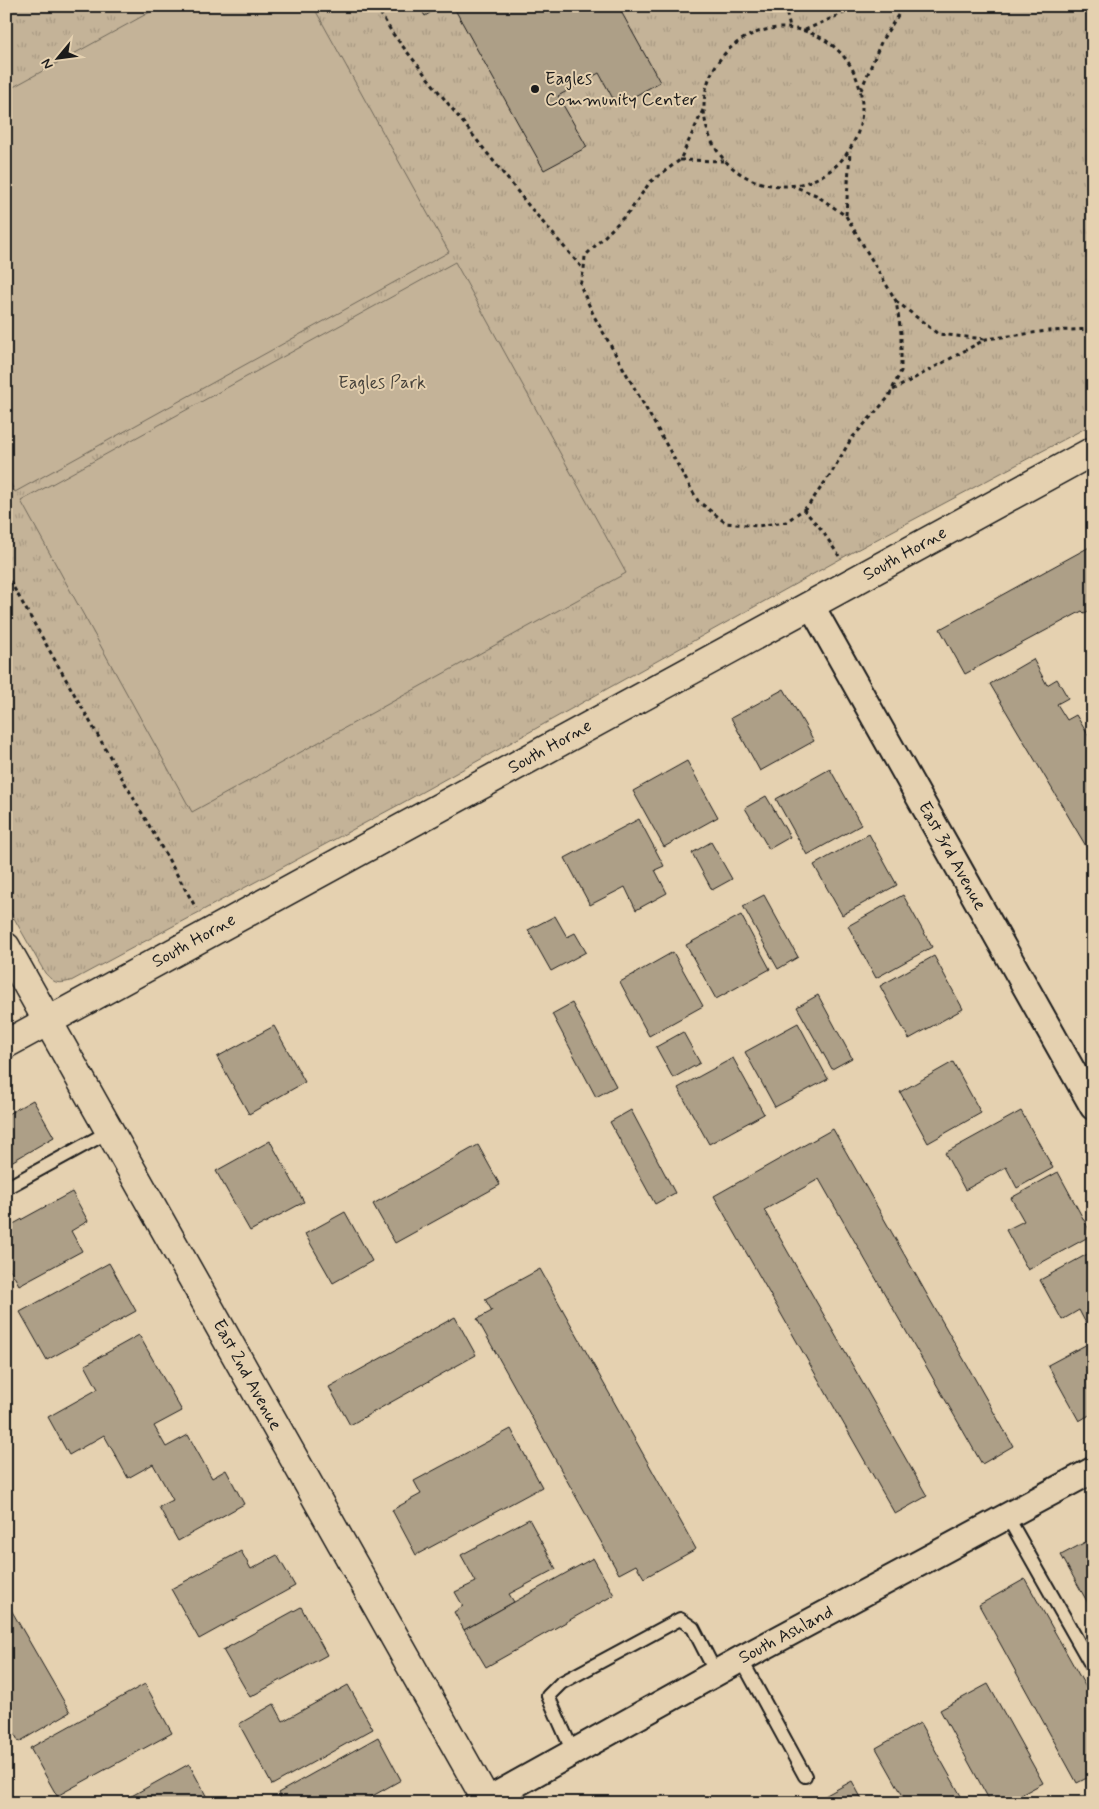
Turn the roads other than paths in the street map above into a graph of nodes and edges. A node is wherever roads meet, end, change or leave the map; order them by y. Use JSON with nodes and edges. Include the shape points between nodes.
{"nodes":[{"id":1,"x":1093,"y":450,"type":"edge"},
{"id":2,"x":811,"y":605,"type":"junction"},
{"id":3,"x":6,"y":947,"type":"edge"},
{"id":4,"x":48,"y":1021,"type":"junction"},
{"id":5,"x":6,"y":1044,"type":"edge"},
{"id":6,"x":1093,"y":1107,"type":"edge"},
{"id":7,"x":110,"y":1130,"type":"junction"},
{"id":8,"x":6,"y":1188,"type":"edge"},
{"id":9,"x":1093,"y":1470,"type":"edge"},
{"id":10,"x":1007,"y":1516,"type":"junction"},
{"id":11,"x":741,"y":1659,"type":"junction"},
{"id":12,"x":1093,"y":1668,"type":"edge"},
{"id":13,"x":716,"y":1673,"type":"junction"},
{"id":14,"x":573,"y":1752,"type":"junction"},
{"id":15,"x":805,"y":1776,"type":"dead end"},
{"id":16,"x":486,"y":1802,"type":"edge"}],
"edges":[{"from":1,"to":2,"type":"street","name":"South Horne"},
{"from":2,"to":4,"type":"street","name":"South Horne"},
{"from":2,"to":6,"type":"street","name":"East 3rd Avenue"},
{"from":3,"to":4,"type":"street","name":"East 2nd Avenue"},
{"from":4,"to":5,"type":"street","name":"South Horne"},
{"from":4,"to":7,"type":"street","name":"East 2nd Avenue"},
{"from":7,"to":8,"type":"lane"},
{"from":7,"to":16,"type":"street","name":"East 2nd Avenue"},
{"from":9,"to":10,"type":"street","name":"South Ashland"},
{"from":10,"to":11,"type":"street","name":"South Ashland"},
{"from":10,"to":12,"type":"lane"},
{"from":11,"to":13,"type":"street","name":"South Ashland"},
{"from":11,"to":15,"type":"lane"},
{"from":13,"to":14,"type":"street","name":"South Ashland"},
{"from":13,"to":14,"type":"lane","via":[[693,1628],[680,1619],[561,1683],[548,1696]]},
{"from":14,"to":16,"type":"street","name":"South Ashland"}]}
